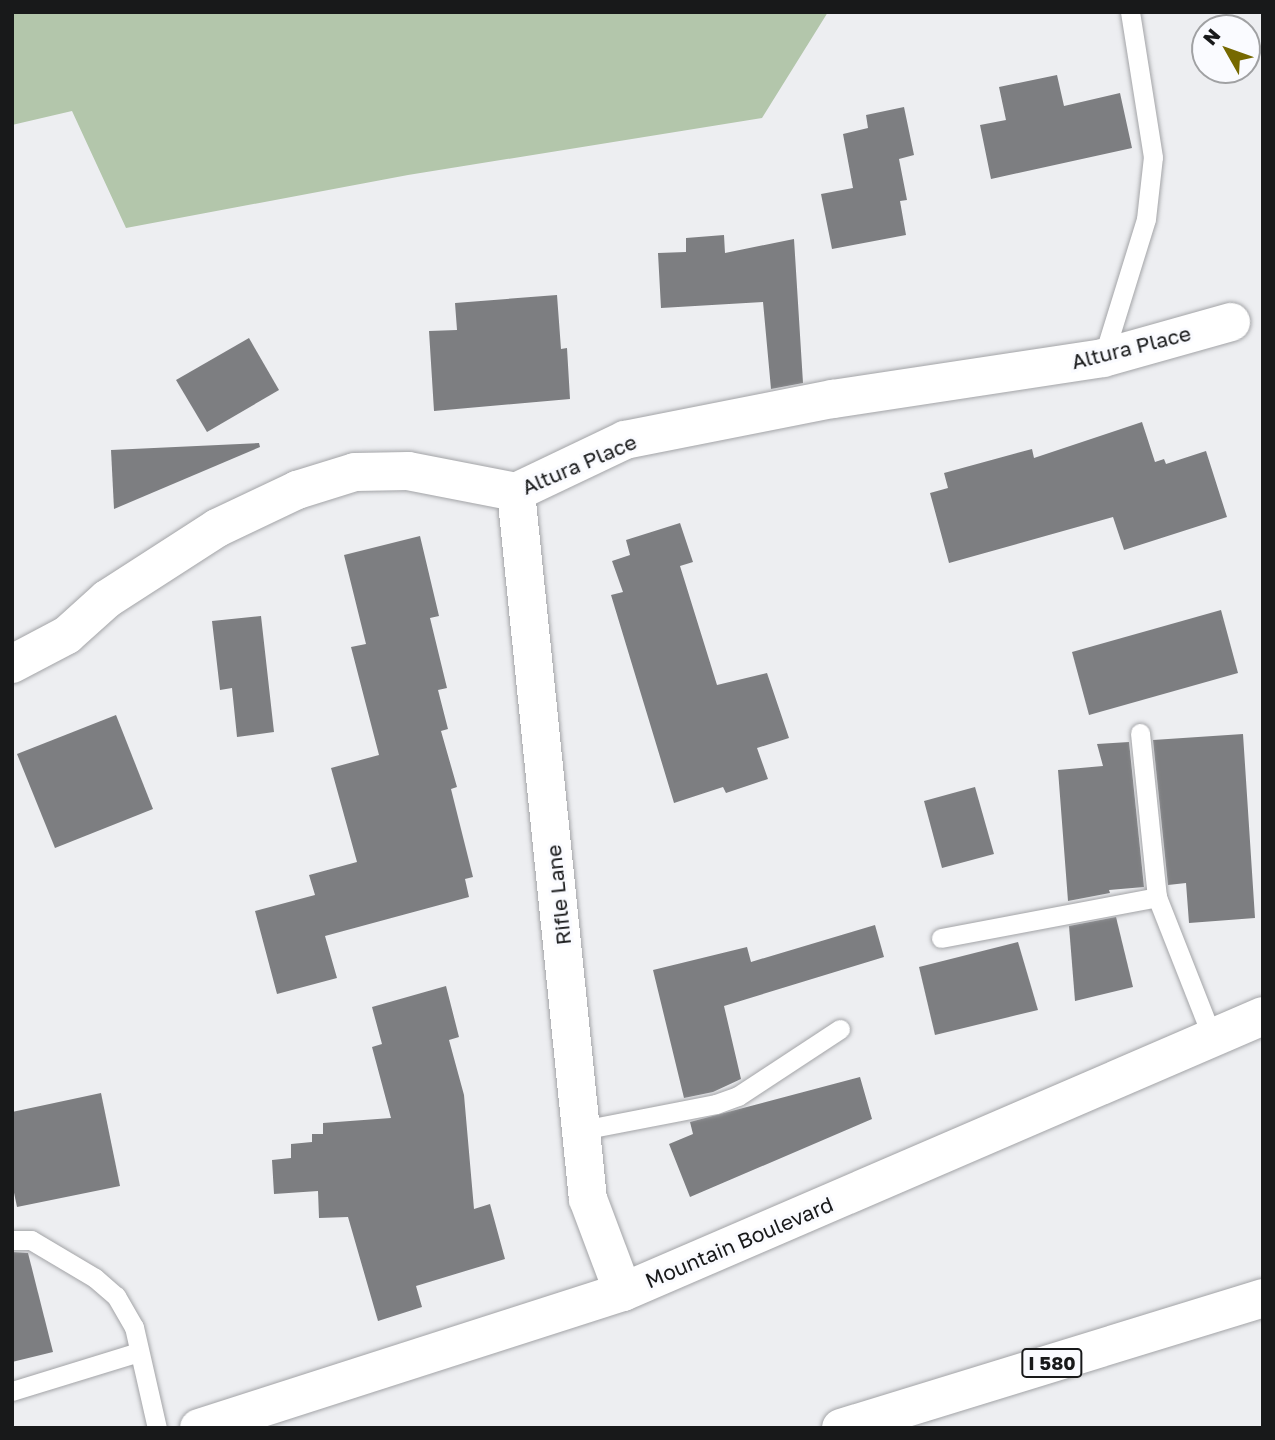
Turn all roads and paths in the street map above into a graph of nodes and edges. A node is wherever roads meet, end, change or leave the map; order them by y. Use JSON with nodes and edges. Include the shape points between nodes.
{"nodes":[{"id":1,"x":1130,"y":12,"type":"edge"},
{"id":2,"x":1231,"y":322,"type":"dead end"},
{"id":3,"x":1102,"y":358,"type":"junction"},
{"id":4,"x":516,"y":492,"type":"junction"},
{"id":5,"x":12,"y":664,"type":"edge"},
{"id":6,"x":1140,"y":733,"type":"dead end"},
{"id":7,"x":1157,"y":897,"type":"junction"},
{"id":8,"x":941,"y":938,"type":"dead end"},
{"id":9,"x":1263,"y":1016,"type":"edge"},
{"id":10,"x":840,"y":1029,"type":"dead end"},
{"id":11,"x":1213,"y":1039,"type":"junction"},
{"id":12,"x":582,"y":1130,"type":"junction"},
{"id":13,"x":12,"y":1240,"type":"edge"},
{"id":14,"x":623,"y":1292,"type":"junction"},
{"id":15,"x":1263,"y":1297,"type":"edge"},
{"id":16,"x":139,"y":1352,"type":"junction"},
{"id":17,"x":12,"y":1391,"type":"edge"},
{"id":18,"x":157,"y":1428,"type":"edge"},
{"id":19,"x":199,"y":1428,"type":"edge"},
{"id":20,"x":841,"y":1428,"type":"edge"}],
"edges":[{"from":1,"to":3,"type":"lane","via":[[1153,157],[1146,219]]},
{"from":2,"to":3,"type":"main road","name":"Altura Place"},
{"from":3,"to":4,"type":"main road","name":"Altura Place","via":[[834,399],[625,440]]},
{"from":4,"to":5,"type":"main road","name":"Altura Place","via":[[408,471],[355,472],[297,490],[217,528],[107,599],[66,635]]},
{"from":4,"to":12,"type":"main road","name":"Rifle Lane"},
{"from":6,"to":7,"type":"lane"},
{"from":7,"to":8,"type":"lane"},
{"from":7,"to":11,"type":"lane"},
{"from":9,"to":11,"type":"main road","name":"Mountain Boulevard"},
{"from":10,"to":12,"type":"lane","via":[[727,1100]]},
{"from":11,"to":14,"type":"main road","name":"Mountain Boulevard"},
{"from":12,"to":14,"type":"main road","name":"Rifle Lane","via":[[589,1199]]},
{"from":13,"to":16,"type":"lane","via":[[31,1240],[116,1296],[134,1327]]},
{"from":14,"to":19,"type":"main road","name":"Mountain Boulevard"},
{"from":15,"to":20,"type":"main road","number":"I 580"},
{"from":16,"to":17,"type":"lane"},
{"from":16,"to":18,"type":"lane"}]}
